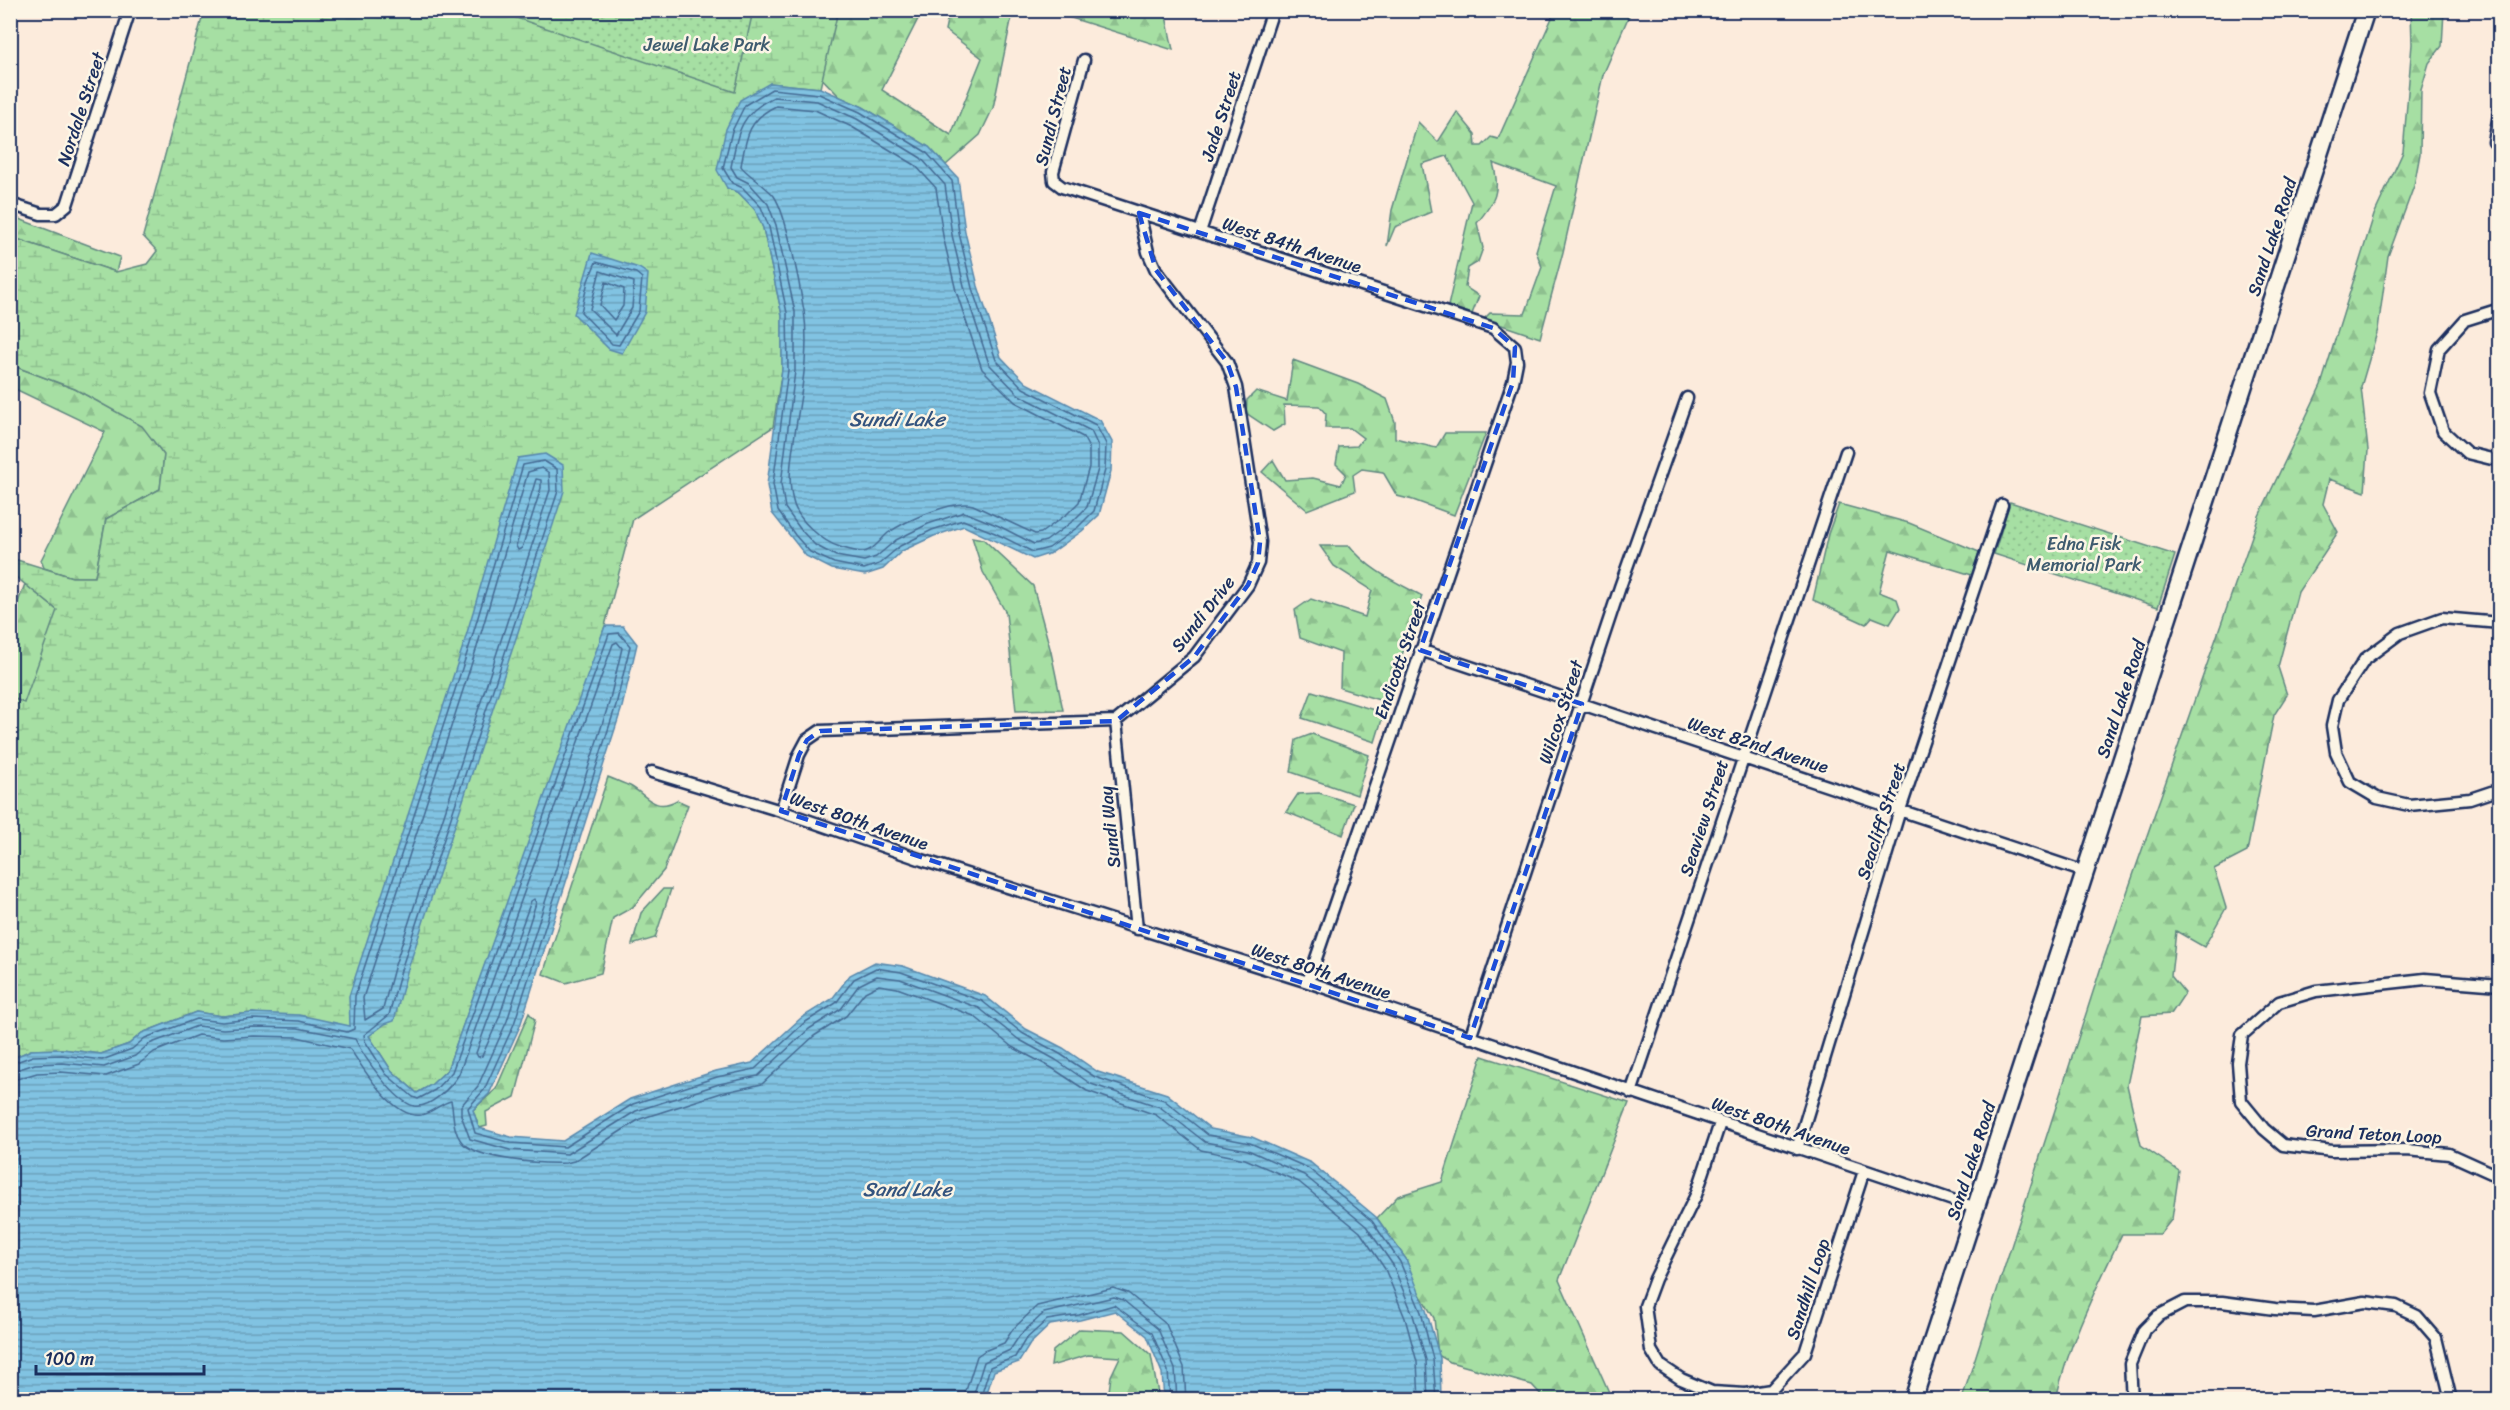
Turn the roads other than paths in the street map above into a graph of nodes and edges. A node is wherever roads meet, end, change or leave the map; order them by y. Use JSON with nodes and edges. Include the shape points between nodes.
{"nodes":[{"id":1,"x":130,"y":10,"type":"edge"},
{"id":2,"x":1273,"y":10,"type":"edge"},
{"id":3,"x":2366,"y":10,"type":"edge"},
{"id":4,"x":1084,"y":60,"type":"dead end"},
{"id":5,"x":2499,"y":109,"type":"edge"},
{"id":6,"x":2499,"y":144,"type":"edge"},
{"id":7,"x":1054,"y":181,"type":"joint"},
{"id":8,"x":10,"y":204,"type":"edge"},
{"id":9,"x":1139,"y":213,"type":"junction"},
{"id":10,"x":1200,"y":231,"type":"junction"},
{"id":11,"x":2499,"y":309,"type":"edge"},
{"id":12,"x":1515,"y":347,"type":"joint"},
{"id":13,"x":1687,"y":398,"type":"dead end"},
{"id":14,"x":1846,"y":452,"type":"dead end"},
{"id":15,"x":2499,"y":461,"type":"edge"},
{"id":16,"x":2002,"y":505,"type":"dead end"},
{"id":17,"x":2499,"y":623,"type":"edge"},
{"id":18,"x":1420,"y":650,"type":"junction"},
{"id":19,"x":1582,"y":704,"type":"junction"},
{"id":20,"x":1116,"y":721,"type":"junction"},
{"id":21,"x":1742,"y":758,"type":"junction"},
{"id":22,"x":652,"y":772,"type":"dead end"},
{"id":23,"x":2499,"y":789,"type":"edge"},
{"id":24,"x":1900,"y":810,"type":"junction"},
{"id":25,"x":782,"y":811,"type":"junction"},
{"id":26,"x":2085,"y":872,"type":"junction"},
{"id":27,"x":1137,"y":929,"type":"junction"},
{"id":28,"x":1308,"y":982,"type":"junction"},
{"id":29,"x":2499,"y":985,"type":"edge"},
{"id":30,"x":1470,"y":1038,"type":"junction"},
{"id":31,"x":1631,"y":1092,"type":"junction"},
{"id":32,"x":1720,"y":1123,"type":"junction"},
{"id":33,"x":1797,"y":1149,"type":"junction"},
{"id":34,"x":1864,"y":1171,"type":"junction"},
{"id":35,"x":2499,"y":1177,"type":"edge"},
{"id":36,"x":1976,"y":1209,"type":"junction"},
{"id":37,"x":1774,"y":1395,"type":"edge"},
{"id":38,"x":1913,"y":1400,"type":"edge"},
{"id":39,"x":2132,"y":1400,"type":"edge"},
{"id":40,"x":2451,"y":1400,"type":"edge"}],
"edges":[{"from":1,"to":8,"type":"street","name":"Nordale Street","via":[[67,205],[56,214],[41,214]]},
{"from":2,"to":10,"type":"street","name":"Jade Street"},
{"from":3,"to":26,"type":"main road","name":"Sand Lake Road"},
{"from":4,"to":7,"type":"street","name":"Sundi Street","via":[[1053,172]]},
{"from":5,"to":6,"type":"street","via":[[2494,142]]},
{"from":7,"to":9,"type":"street","name":"West 84th Avenue"},
{"from":9,"to":10,"type":"street","name":"West 84th Avenue"},
{"from":9,"to":20,"type":"street","name":"Sundi Drive","via":[[1156,270],[1230,370],[1260,542],[1258,563],[1248,585],[1194,657]]},
{"from":10,"to":12,"type":"street","name":"West 84th Avenue","via":[[1492,328]]},
{"from":11,"to":15,"type":"street","via":[[2465,320],[2439,349],[2430,393],[2444,431],[2467,453]]},
{"from":12,"to":18,"type":"street","name":"Endicott Street","via":[[1513,382]]},
{"from":13,"to":19,"type":"street","name":"Wilcox Street"},
{"from":14,"to":21,"type":"street","name":"Seaview Street"},
{"from":16,"to":24,"type":"street","name":"Seacliff Street"},
{"from":17,"to":23,"type":"street","via":[[2442,618],[2400,633],[2366,659],[2338,700],[2332,726],[2336,753],[2350,782],[2377,798],[2409,805],[2470,799]]},
{"from":18,"to":19,"type":"street","name":"West 82nd Avenue"},
{"from":18,"to":28,"type":"street","name":"Endicott Street"},
{"from":19,"to":21,"type":"street","name":"West 82nd Avenue"},
{"from":19,"to":30,"type":"street","name":"Wilcox Street"},
{"from":20,"to":25,"type":"street","via":[[820,731],[807,740],[799,755]]},
{"from":20,"to":27,"type":"street","name":"Sundi Way"},
{"from":21,"to":24,"type":"street","name":"West 82nd Avenue"},
{"from":21,"to":31,"type":"street","name":"Seaview Street"},
{"from":22,"to":25,"type":"street","name":"West 80th Avenue"},
{"from":24,"to":26,"type":"street","name":"West 82nd Avenue"},
{"from":24,"to":33,"type":"street","name":"Seacliff Street"},
{"from":25,"to":27,"type":"street","name":"West 80th Avenue"},
{"from":26,"to":36,"type":"main road","name":"Sand Lake Road"},
{"from":27,"to":28,"type":"street","name":"West 80th Avenue"},
{"from":28,"to":30,"type":"street","name":"West 80th Avenue"},
{"from":29,"to":35,"type":"street","name":"Grand Teton Loop","via":[[2425,979],[2316,991],[2279,1002],[2242,1035],[2238,1063],[2241,1101],[2283,1145],[2332,1151],[2449,1154]]},
{"from":30,"to":31,"type":"street","name":"West 80th Avenue"},
{"from":31,"to":32,"type":"street","name":"West 80th Avenue"},
{"from":32,"to":33,"type":"street","name":"West 80th Avenue"},
{"from":32,"to":37,"type":"street","name":"Sandhill Loop","via":[[1696,1195],[1645,1306],[1652,1350],[1660,1365],[1681,1380],[1712,1392]]},
{"from":33,"to":34,"type":"street","name":"West 80th Avenue"},
{"from":34,"to":36,"type":"street","name":"West 80th Avenue"},
{"from":34,"to":37,"type":"street","name":"Sandhill Loop","via":[[1804,1353]]},
{"from":36,"to":38,"type":"main road","name":"Sand Lake Road"},
{"from":39,"to":40,"type":"street","via":[[2130,1364],[2144,1330],[2185,1302],[2314,1311],[2365,1302],[2396,1306],[2417,1316],[2436,1338]]}]}
